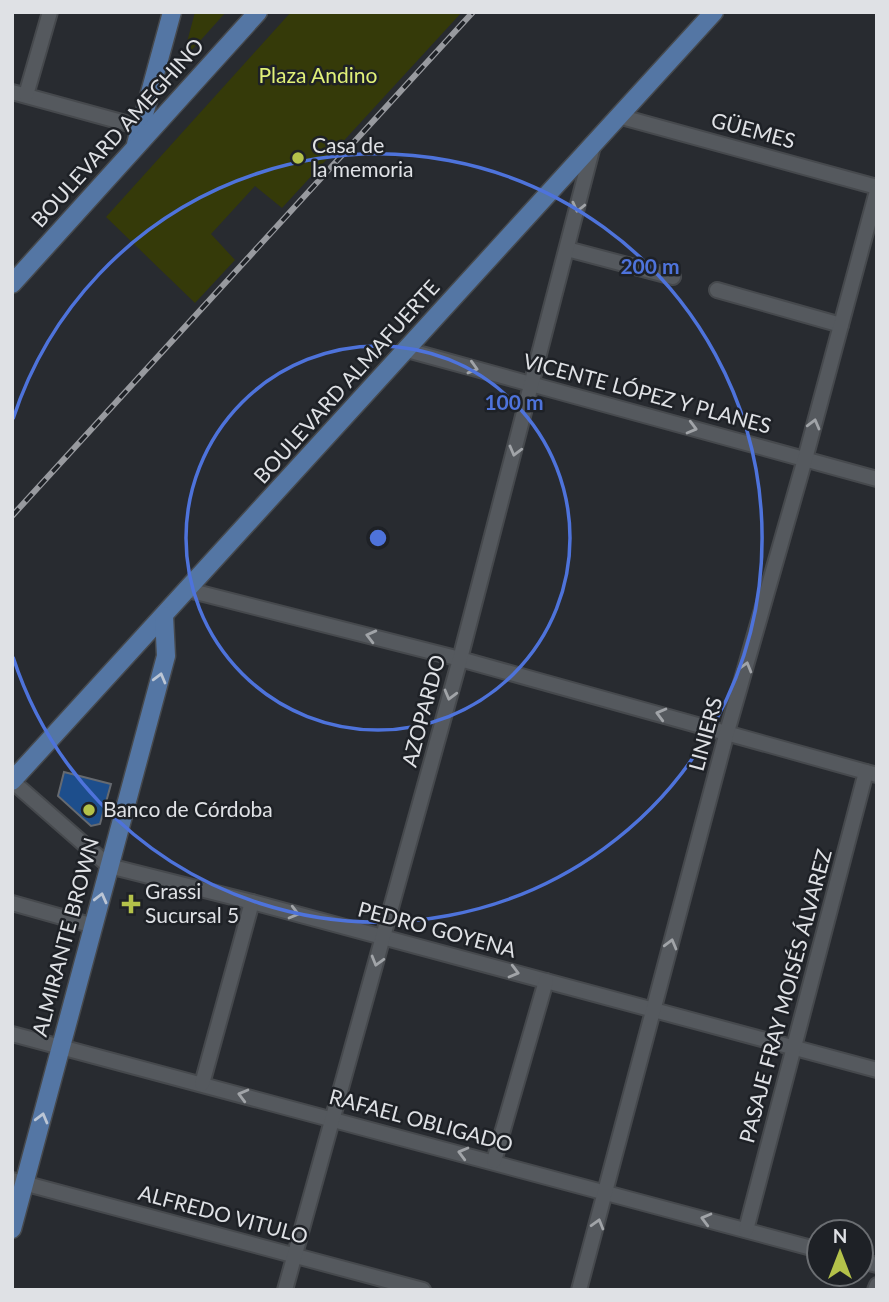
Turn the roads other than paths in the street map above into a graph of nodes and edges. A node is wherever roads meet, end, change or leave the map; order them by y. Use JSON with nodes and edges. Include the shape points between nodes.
{"nodes":[{"id":1,"x":50,"y":12,"type":"edge"},
{"id":2,"x":172,"y":12,"type":"edge"},
{"id":3,"x":258,"y":12,"type":"edge"},
{"id":4,"x":714,"y":12,"type":"edge"},
{"id":5,"x":19,"y":94,"type":"edge"},
{"id":6,"x":618,"y":116,"type":"junction"},
{"id":7,"x":140,"y":127,"type":"junction"},
{"id":8,"x":594,"y":141,"type":"junction"},
{"id":9,"x":135,"y":148,"type":"junction"},
{"id":10,"x":877,"y":189,"type":"edge"},
{"id":11,"x":567,"y":249,"type":"junction"},
{"id":12,"x":673,"y":277,"type":"dead end"},
{"id":13,"x":12,"y":284,"type":"edge"},
{"id":14,"x":717,"y":290,"type":"dead end"},
{"id":15,"x":841,"y":325,"type":"junction"},
{"id":16,"x":407,"y":350,"type":"junction"},
{"id":17,"x":533,"y":385,"type":"junction"},
{"id":18,"x":805,"y":459,"type":"junction"},
{"id":19,"x":877,"y":479,"type":"edge"},
{"id":20,"x":188,"y":590,"type":"junction"},
{"id":21,"x":164,"y":616,"type":"junction"},
{"id":22,"x":460,"y":659,"type":"junction"},
{"id":23,"x":727,"y":733,"type":"junction"},
{"id":24,"x":872,"y":773,"type":"edge"},
{"id":25,"x":12,"y":781,"type":"edge"},
{"id":26,"x":109,"y":866,"type":"junction"},
{"id":27,"x":251,"y":902,"type":"junction"},
{"id":28,"x":12,"y":904,"type":"edge"},
{"id":29,"x":94,"y":926,"type":"junction"},
{"id":30,"x":384,"y":937,"type":"junction"},
{"id":31,"x":546,"y":981,"type":"junction"},
{"id":32,"x":654,"y":1010,"type":"junction"},
{"id":33,"x":12,"y":1034,"type":"edge"},
{"id":34,"x":60,"y":1046,"type":"junction"},
{"id":35,"x":794,"y":1048,"type":"junction"},
{"id":36,"x":877,"y":1070,"type":"edge"},
{"id":37,"x":202,"y":1084,"type":"junction"},
{"id":38,"x":331,"y":1118,"type":"junction"},
{"id":39,"x":494,"y":1161,"type":"junction"},
{"id":40,"x":18,"y":1182,"type":"edge"},
{"id":41,"x":607,"y":1193,"type":"junction"},
{"id":42,"x":12,"y":1229,"type":"edge"},
{"id":43,"x":746,"y":1230,"type":"junction"},
{"id":44,"x":805,"y":1246,"type":"edge"},
{"id":45,"x":293,"y":1255,"type":"junction"},
{"id":46,"x":285,"y":1290,"type":"edge"},
{"id":47,"x":423,"y":1290,"type":"edge"},
{"id":48,"x":579,"y":1290,"type":"edge"}],
"edges":[{"from":1,"to":5,"type":"street"},
{"from":2,"to":7,"type":"main road"},
{"from":3,"to":9,"type":"main road","name":"BOULEVARD AMEGHINO"},
{"from":4,"to":6,"type":"main road","name":"BOULEVARD ALMAFUERTE"},
{"from":5,"to":7,"type":"street"},
{"from":6,"to":8,"type":"main road","name":"BOULEVARD ALMAFUERTE"},
{"from":6,"to":10,"type":"street","name":"GÜEMES"},
{"from":7,"to":9,"type":"main road"},
{"from":8,"to":11,"type":"street","name":"AZOPARDO","one_way":true},
{"from":8,"to":16,"type":"main road","name":"BOULEVARD ALMAFUERTE"},
{"from":9,"to":13,"type":"main road","name":"BOULEVARD AMEGHINO"},
{"from":10,"to":15,"type":"street","name":"LINIERS"},
{"from":11,"to":12,"type":"street"},
{"from":11,"to":17,"type":"street","name":"AZOPARDO"},
{"from":14,"to":15,"type":"street"},
{"from":18,"to":15,"type":"street","name":"LINIERS","one_way":true},
{"from":16,"to":17,"type":"street","name":"VICENTE LÓPEZ Y PLANES","one_way":true},
{"from":16,"to":20,"type":"main road","name":"BOULEVARD ALMAFUERTE"},
{"from":17,"to":18,"type":"street","name":"VICENTE LÓPEZ Y PLANES","one_way":true},
{"from":17,"to":22,"type":"street","name":"AZOPARDO","one_way":true},
{"from":18,"to":19,"type":"street","name":"VICENTE LÓPEZ Y PLANES"},
{"from":23,"to":18,"type":"street","name":"LINIERS","one_way":true},
{"from":20,"to":21,"type":"main road","name":"BOULEVARD ALMAFUERTE"},
{"from":22,"to":20,"type":"street","one_way":true},
{"from":21,"to":25,"type":"main road","name":"BOULEVARD ALMAFUERTE"},
{"from":26,"to":21,"type":"main road","name":"ALMIRANTE BROWN","one_way":true,"via":[[166,656]]},
{"from":23,"to":22,"type":"street","one_way":true},
{"from":22,"to":30,"type":"street","name":"AZOPARDO","one_way":true},
{"from":23,"to":24,"type":"street"},
{"from":32,"to":23,"type":"street","name":"LINIERS","one_way":true},
{"from":24,"to":35,"type":"street","name":"PASAJE FRAY MOISÉS ÁLVAREZ"},
{"from":25,"to":26,"type":"street","name":"PEDRO GOYENA"},
{"from":26,"to":27,"type":"street","name":"PEDRO GOYENA"},
{"from":29,"to":26,"type":"main road","name":"ALMIRANTE BROWN","one_way":true},
{"from":27,"to":30,"type":"street","name":"PEDRO GOYENA","one_way":true},
{"from":27,"to":37,"type":"street"},
{"from":28,"to":29,"type":"street"},
{"from":29,"to":34,"type":"main road","name":"ALMIRANTE BROWN"},
{"from":30,"to":31,"type":"street","name":"PEDRO GOYENA","one_way":true},
{"from":30,"to":38,"type":"street","name":"AZOPARDO","one_way":true},
{"from":31,"to":32,"type":"street","name":"PEDRO GOYENA"},
{"from":31,"to":39,"type":"street"},
{"from":32,"to":35,"type":"street","name":"PEDRO GOYENA"},
{"from":32,"to":41,"type":"street","name":"LINIERS"},
{"from":33,"to":34,"type":"street","name":"RAFAEL OBLIGADO"},
{"from":34,"to":37,"type":"street","name":"RAFAEL OBLIGADO"},
{"from":40,"to":34,"type":"main road","name":"ALMIRANTE BROWN","one_way":true},
{"from":35,"to":36,"type":"street","name":"PEDRO GOYENA"},
{"from":35,"to":43,"type":"street","name":"PASAJE FRAY MOISÉS ÁLVAREZ"},
{"from":38,"to":37,"type":"street","name":"RAFAEL OBLIGADO","one_way":true},
{"from":39,"to":38,"type":"street","name":"RAFAEL OBLIGADO","one_way":true},
{"from":38,"to":45,"type":"street","name":"AZOPARDO"},
{"from":39,"to":41,"type":"street","name":"RAFAEL OBLIGADO"},
{"from":40,"to":42,"type":"main road","name":"ALMIRANTE BROWN"},
{"from":40,"to":45,"type":"street","name":"ALFREDO VITULO"},
{"from":43,"to":41,"type":"street","name":"RAFAEL OBLIGADO","one_way":true},
{"from":48,"to":41,"type":"street","name":"LINIERS","one_way":true},
{"from":43,"to":44,"type":"street","name":"RAFAEL OBLIGADO"},
{"from":45,"to":46,"type":"street","name":"AZOPARDO"},
{"from":45,"to":47,"type":"street","name":"ALFREDO VITULO"}]}
